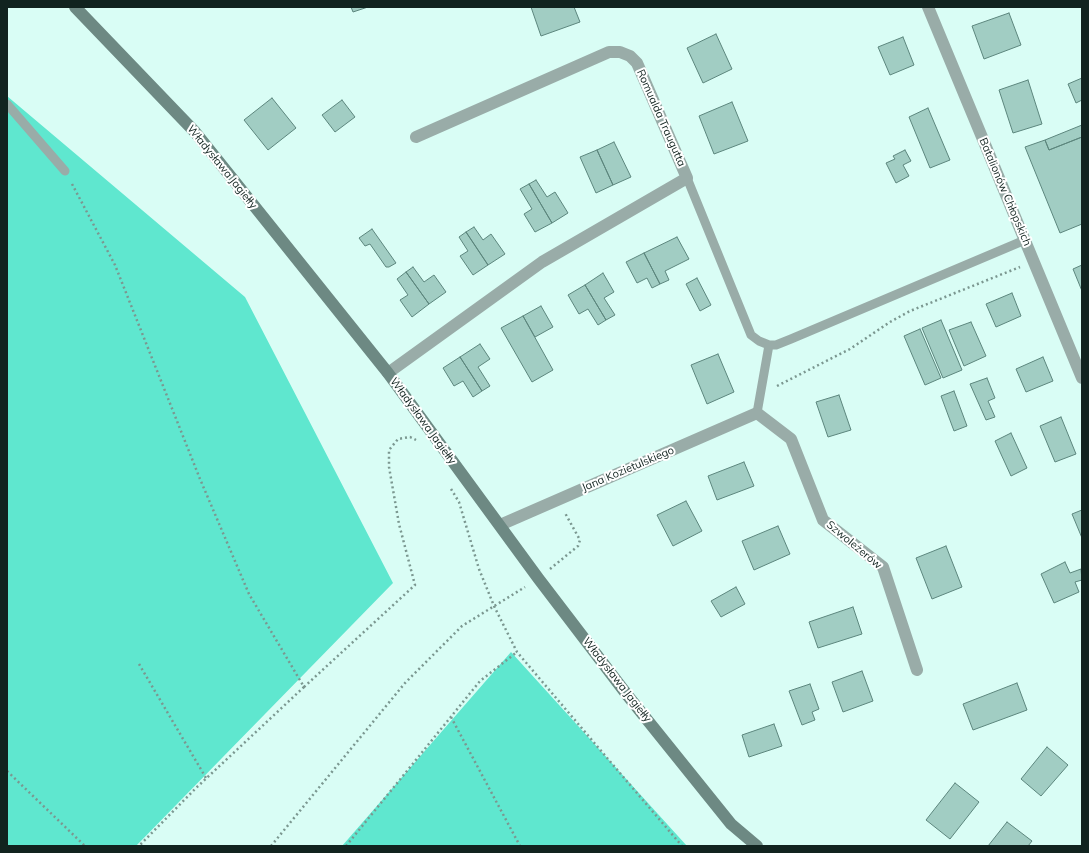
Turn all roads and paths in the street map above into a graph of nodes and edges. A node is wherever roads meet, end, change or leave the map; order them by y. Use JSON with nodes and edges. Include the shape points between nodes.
{"nodes":[{"id":1,"x":75,"y":7,"type":"edge"},
{"id":2,"x":928,"y":7,"type":"edge"},
{"id":3,"x":7,"y":104,"type":"edge"},
{"id":4,"x":416,"y":137,"type":"dead end"},
{"id":5,"x":65,"y":171,"type":"joint"},
{"id":6,"x":687,"y":178,"type":"junction"},
{"id":7,"x":1025,"y":240,"type":"junction"},
{"id":8,"x":769,"y":346,"type":"junction"},
{"id":9,"x":388,"y":373,"type":"junction"},
{"id":10,"x":1082,"y":378,"type":"edge"},
{"id":11,"x":757,"y":413,"type":"junction"},
{"id":12,"x":421,"y":445,"type":"dead end"},
{"id":13,"x":446,"y":483,"type":"dead end"},
{"id":14,"x":500,"y":525,"type":"junction"},
{"id":15,"x":538,"y":578,"type":"junction"},
{"id":16,"x":494,"y":606,"type":"junction"},
{"id":17,"x":517,"y":652,"type":"junction"},
{"id":18,"x":139,"y":664,"type":"dead end"},
{"id":19,"x":917,"y":670,"type":"dead end"},
{"id":20,"x":304,"y":687,"type":"junction"},
{"id":21,"x":451,"y":717,"type":"junction"},
{"id":22,"x":7,"y":771,"type":"edge"},
{"id":23,"x":206,"y":778,"type":"junction"},
{"id":24,"x":85,"y":846,"type":"edge"},
{"id":25,"x":139,"y":846,"type":"edge"},
{"id":26,"x":271,"y":846,"type":"edge"},
{"id":27,"x":346,"y":846,"type":"edge"},
{"id":28,"x":520,"y":846,"type":"edge"},
{"id":29,"x":682,"y":846,"type":"edge"},
{"id":30,"x":757,"y":846,"type":"edge"}],
"edges":[{"from":1,"to":9,"type":"main road","name":"Władysława Jagiełły","via":[[195,132]]},
{"from":2,"to":7,"type":"street","name":"Batalionów Chłopskich"},
{"from":3,"to":5,"type":"lane"},
{"from":4,"to":6,"type":"street","name":"Romualda Traugutta","via":[[609,52],[620,52],[630,56],[637,63]]},
{"from":5,"to":20,"type":"path","via":[[115,265],[200,479],[249,594]]},
{"from":6,"to":8,"type":"lane","via":[[751,335]]},
{"from":6,"to":9,"type":"street","name":"Romualda Traugutta","via":[[542,262]]},
{"from":7,"to":8,"type":"lane","via":[[776,346]]},
{"from":7,"to":10,"type":"street","name":"Batalionów Chłopskich"},
{"from":8,"to":11,"type":"lane"},
{"from":9,"to":14,"type":"main road","name":"Władysława Jagiełły"},
{"from":11,"to":14,"type":"street","name":"Jana Kozietulskiego"},
{"from":11,"to":19,"type":"street","name":"Szwoleżerów","via":[[791,439],[823,520],[883,567]]},
{"from":12,"to":20,"type":"path","via":[[416,440],[405,437],[398,439],[389,450],[399,524],[415,584]]},
{"from":13,"to":16,"type":"path","via":[[459,502],[479,569]]},
{"from":14,"to":15,"type":"main road","name":"Władysława Jagiełły"},
{"from":15,"to":16,"type":"path"},
{"from":15,"to":30,"type":"main road","name":"Władysława Jagiełły","via":[[628,696],[731,824]]},
{"from":16,"to":17,"type":"path"},
{"from":16,"to":26,"type":"path","via":[[462,626],[405,683]]},
{"from":17,"to":21,"type":"path","via":[[480,681]]},
{"from":17,"to":29,"type":"path"},
{"from":18,"to":23,"type":"path"},
{"from":20,"to":23,"type":"path"},
{"from":21,"to":27,"type":"path"},
{"from":21,"to":28,"type":"path"},
{"from":22,"to":24,"type":"path"},
{"from":23,"to":25,"type":"path"}]}
